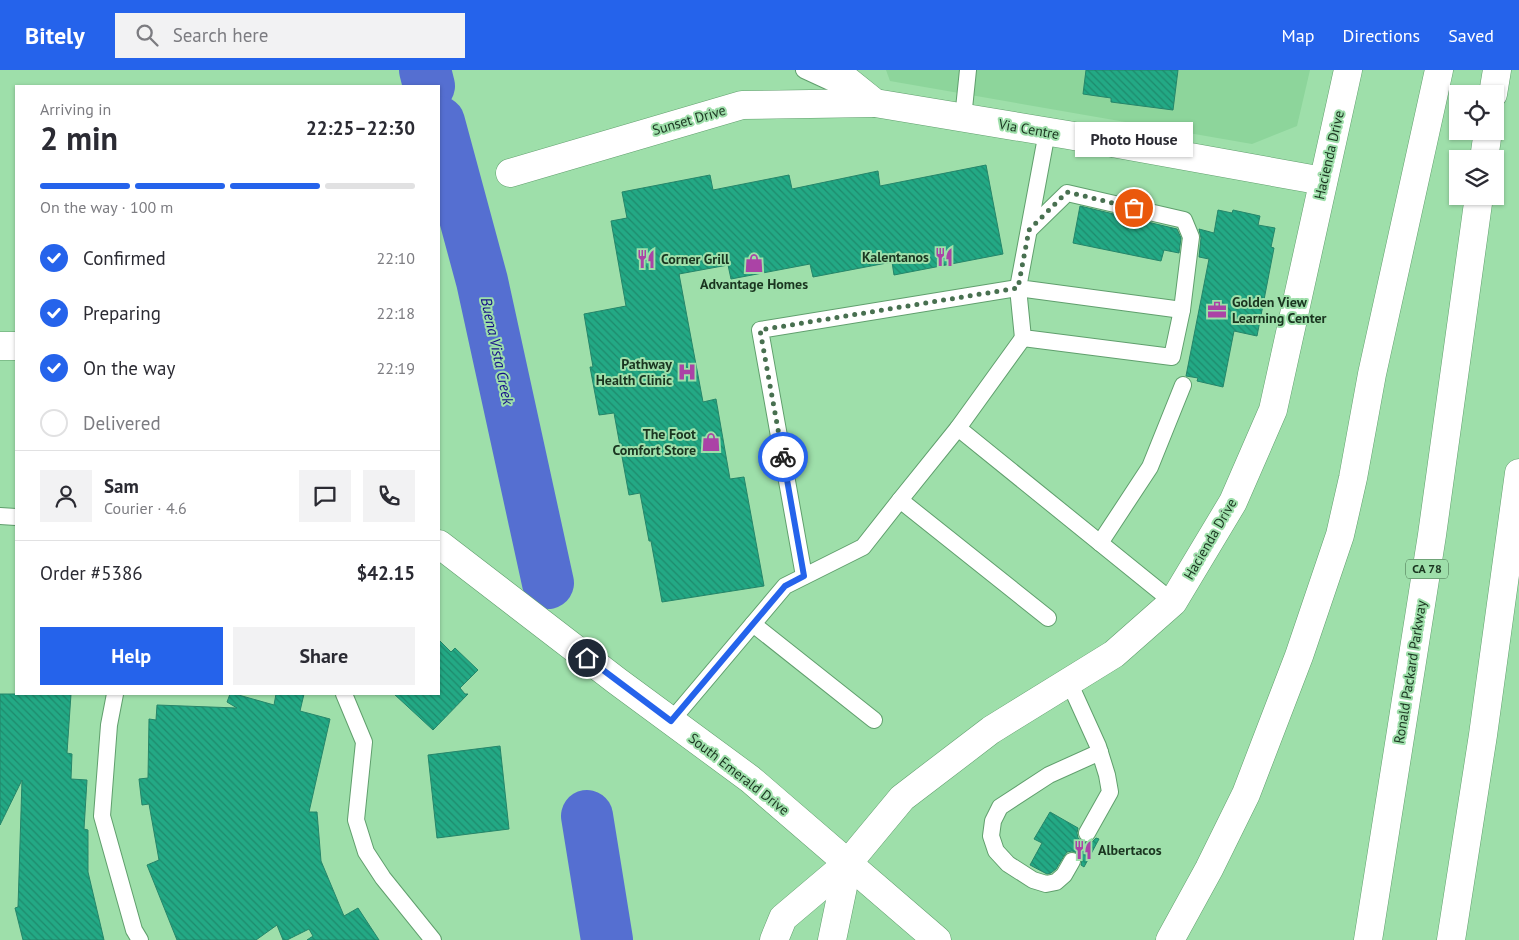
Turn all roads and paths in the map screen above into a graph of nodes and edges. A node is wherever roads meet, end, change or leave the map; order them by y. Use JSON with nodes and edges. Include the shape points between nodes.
{"nodes":[{"id":1,"x":804,"y":70,"type":"edge"},
{"id":2,"x":834,"y":70,"type":"edge"},
{"id":3,"x":968,"y":70,"type":"edge"},
{"id":4,"x":1348,"y":70,"type":"edge"},
{"id":5,"x":1439,"y":70,"type":"edge"},
{"id":6,"x":1497,"y":70,"type":"edge"},
{"id":7,"x":1494,"y":85,"type":"edge"},
{"id":8,"x":874,"y":103,"type":"junction"},
{"id":9,"x":963,"y":118,"type":"junction"},
{"id":10,"x":1047,"y":132,"type":"junction"},
{"id":11,"x":510,"y":173,"type":"dead end"},
{"id":12,"x":1323,"y":181,"type":"junction"},
{"id":13,"x":1478,"y":205,"type":"edge"},
{"id":14,"x":1029,"y":230,"type":"junction"},
{"id":15,"x":1018,"y":288,"type":"junction"},
{"id":16,"x":1182,"y":310,"type":"junction"},
{"id":17,"x":1023,"y":338,"type":"junction"},
{"id":18,"x":0,"y":346,"type":"edge"},
{"id":19,"x":15,"y":346,"type":"edge"},
{"id":20,"x":1183,"y":385,"type":"dead end"},
{"id":21,"x":958,"y":428,"type":"junction"},
{"id":22,"x":1519,"y":473,"type":"edge"},
{"id":23,"x":900,"y":500,"type":"junction"},
{"id":24,"x":0,"y":516,"type":"edge"},
{"id":25,"x":15,"y":518,"type":"edge"},
{"id":26,"x":1100,"y":543,"type":"junction"},
{"id":27,"x":440,"y":545,"type":"edge"},
{"id":28,"x":804,"y":576,"type":"junction"},
{"id":29,"x":1173,"y":602,"type":"junction"},
{"id":30,"x":1048,"y":618,"type":"dead end"},
{"id":31,"x":753,"y":624,"type":"junction"},
{"id":32,"x":1069,"y":682,"type":"junction"},
{"id":33,"x":115,"y":695,"type":"edge"},
{"id":34,"x":344,"y":695,"type":"edge"},
{"id":35,"x":874,"y":720,"type":"dead end"},
{"id":36,"x":671,"y":721,"type":"junction"},
{"id":37,"x":1100,"y":752,"type":"junction"},
{"id":38,"x":1087,"y":833,"type":"dead end"},
{"id":39,"x":1072,"y":861,"type":"dead end"},
{"id":40,"x":848,"y":863,"type":"junction"},
{"id":41,"x":140,"y":940,"type":"edge"},
{"id":42,"x":433,"y":940,"type":"edge"},
{"id":43,"x":774,"y":940,"type":"edge"},
{"id":44,"x":832,"y":940,"type":"edge"},
{"id":45,"x":937,"y":940,"type":"edge"},
{"id":46,"x":1170,"y":940,"type":"edge"},
{"id":47,"x":1368,"y":940,"type":"edge"},
{"id":48,"x":1451,"y":940,"type":"edge"}],
"edges":[{"from":1,"to":8,"type":"lane"},
{"from":2,"to":8,"type":"main road","name":"Via Centre"},
{"from":3,"to":9,"type":"lane"},
{"from":4,"to":12,"type":"main road","name":"Hacienda Drive"},
{"from":5,"to":46,"type":"main road","via":[[1340,536],[1299,656],[1246,794]]},
{"from":6,"to":7,"type":"main road"},
{"from":8,"to":9,"type":"main road","name":"Via Centre"},
{"from":8,"to":11,"type":"main road","name":"Sunset Drive","via":[[742,104]]},
{"from":9,"to":10,"type":"main road","name":"Via Centre"},
{"from":10,"to":12,"type":"main road","name":"Via Centre"},
{"from":10,"to":14,"type":"lane"},
{"from":12,"to":29,"type":"main road","name":"Hacienda Drive","via":[[1273,410],[1233,502]]},
{"from":13,"to":47,"type":"main road","name":"Ronald Packard Parkway","number":"CA 78","via":[[1432,535]]},
{"from":14,"to":15,"type":"lane"},
{"from":14,"to":16,"type":"lane","via":[[1067,192],[1184,220],[1191,237]]},
{"from":15,"to":16,"type":"lane"},
{"from":15,"to":17,"type":"lane"},
{"from":15,"to":28,"type":"lane","via":[[760,330]]},
{"from":16,"to":17,"type":"lane","via":[[1172,357]]},
{"from":17,"to":21,"type":"lane"},
{"from":18,"to":19,"type":"main road"},
{"from":20,"to":26,"type":"lane","via":[[1150,467]]},
{"from":21,"to":23,"type":"lane"},
{"from":21,"to":26,"type":"lane"},
{"from":22,"to":48,"type":"main road"},
{"from":23,"to":28,"type":"lane","via":[[863,547]]},
{"from":23,"to":30,"type":"lane"},
{"from":24,"to":25,"type":"lane"},
{"from":26,"to":29,"type":"lane"},
{"from":27,"to":36,"type":"main road","name":"South Emerald Drive"},
{"from":28,"to":31,"type":"lane","via":[[785,586]]},
{"from":29,"to":32,"type":"main road","name":"Hacienda Drive","via":[[1114,654]]},
{"from":31,"to":35,"type":"lane"},
{"from":31,"to":36,"type":"lane"},
{"from":32,"to":37,"type":"lane"},
{"from":32,"to":40,"type":"main road","name":"Hacienda Drive","via":[[991,730],[902,798]]},
{"from":33,"to":41,"type":"lane","via":[[109,724],[102,816],[134,930]]},
{"from":34,"to":42,"type":"lane","via":[[364,742],[356,820],[366,852]]},
{"from":36,"to":40,"type":"main road","name":"South Emerald Drive","via":[[750,779]]},
{"from":37,"to":38,"type":"lane","via":[[1110,792]]},
{"from":37,"to":39,"type":"lane","via":[[1049,775],[1000,807],[993,821],[991,836],[996,851],[1008,864],[1033,880],[1046,884],[1056,882]]},
{"from":40,"to":43,"type":"main road","name":"Hacienda Drive","via":[[783,918]]},
{"from":40,"to":44,"type":"main road","name":"Hacienda Drive"},
{"from":40,"to":45,"type":"main road","name":"South Emerald Drive"}]}
